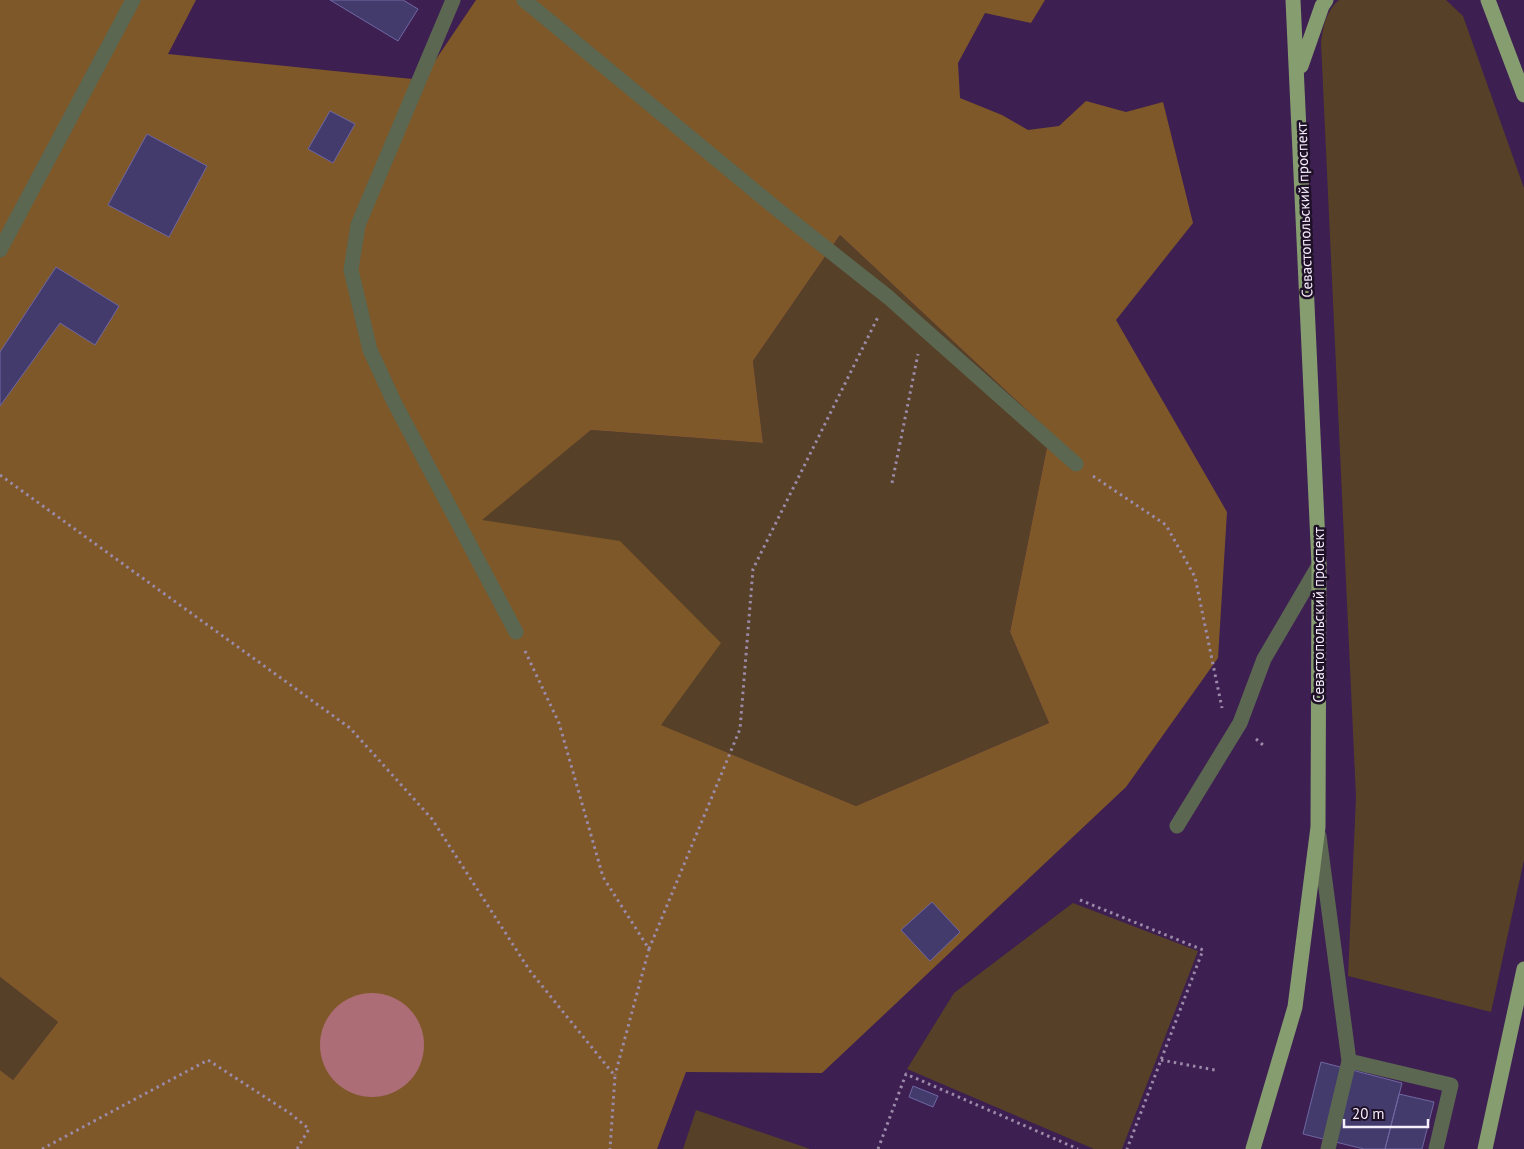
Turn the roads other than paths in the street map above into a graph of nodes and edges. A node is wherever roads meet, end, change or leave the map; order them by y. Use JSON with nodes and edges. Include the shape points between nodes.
{"nodes":[{"id":1,"x":133,"y":0,"type":"edge"},
{"id":2,"x":453,"y":0,"type":"edge"},
{"id":3,"x":524,"y":0,"type":"edge"},
{"id":4,"x":1294,"y":0,"type":"edge"},
{"id":5,"x":1326,"y":0,"type":"edge"},
{"id":6,"x":1479,"y":0,"type":"edge"},
{"id":7,"x":1488,"y":0,"type":"edge"},
{"id":8,"x":1494,"y":15,"type":"junction"},
{"id":9,"x":1298,"y":74,"type":"junction"},
{"id":10,"x":1524,"y":95,"type":"edge"},
{"id":11,"x":0,"y":250,"type":"edge"},
{"id":12,"x":1076,"y":464,"type":"road end"},
{"id":13,"x":1320,"y":565,"type":"junction"},
{"id":14,"x":516,"y":632,"type":"road end"},
{"id":15,"x":1177,"y":826,"type":"dead end"},
{"id":16,"x":1318,"y":827,"type":"junction"},
{"id":17,"x":1524,"y":969,"type":"edge"},
{"id":18,"x":1349,"y":1061,"type":"junction"},
{"id":19,"x":1252,"y":1149,"type":"edge"},
{"id":20,"x":1328,"y":1149,"type":"edge"},
{"id":21,"x":1436,"y":1149,"type":"edge"},
{"id":22,"x":1485,"y":1149,"type":"edge"}],
"edges":[{"from":1,"to":11,"type":"lane"},
{"from":2,"to":14,"type":"lane","via":[[358,225],[351,270],[370,350],[394,402]]},
{"from":3,"to":12,"type":"lane","via":[[888,297]]},
{"from":4,"to":9,"type":"main road","name":"Севастопольский проспект"},
{"from":5,"to":9,"type":"main road","name":"Севастопольский проспект"},
{"from":6,"to":8,"type":"main road"},
{"from":7,"to":8,"type":"main road"},
{"from":8,"to":10,"type":"main road"},
{"from":9,"to":13,"type":"main road","name":"Севастопольский проспект"},
{"from":13,"to":15,"type":"lane","via":[[1264,659],[1240,723]]},
{"from":13,"to":16,"type":"main road","name":"Севастопольский проспект"},
{"from":16,"to":18,"type":"lane"},
{"from":16,"to":19,"type":"main road","name":"Севастопольский проспект","via":[[1294,1006]]},
{"from":17,"to":22,"type":"main road"},
{"from":18,"to":20,"type":"lane"},
{"from":18,"to":21,"type":"lane","via":[[1451,1085]]}]}
